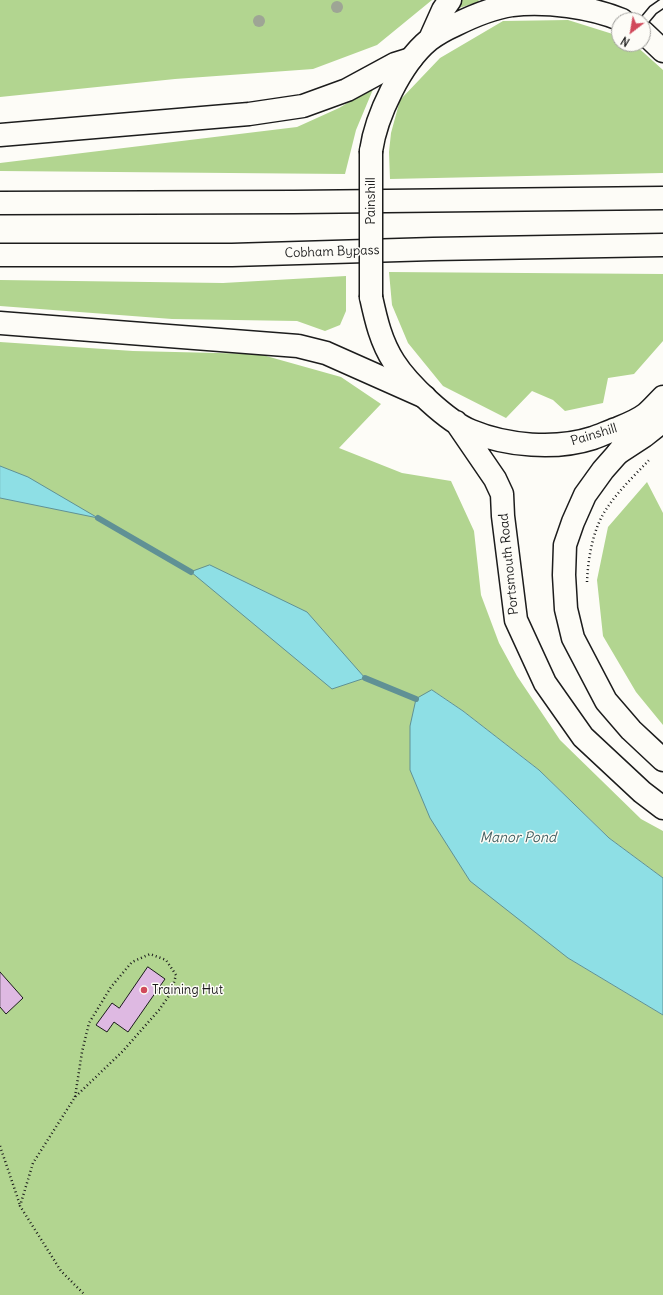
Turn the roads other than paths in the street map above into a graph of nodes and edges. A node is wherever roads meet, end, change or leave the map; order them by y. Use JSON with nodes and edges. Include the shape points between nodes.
{"nodes":[{"id":1,"x":450,"y":0,"type":"edge"},
{"id":2,"x":663,"y":2,"type":"edge"},
{"id":3,"x":608,"y":11,"type":"edge"},
{"id":4,"x":651,"y":12,"type":"edge"},
{"id":5,"x":430,"y":39,"type":"junction"},
{"id":6,"x":651,"y":40,"type":"edge"},
{"id":7,"x":663,"y":51,"type":"edge"},
{"id":8,"x":411,"y":59,"type":"junction"},
{"id":9,"x":0,"y":135,"type":"edge"},
{"id":10,"x":663,"y":198,"type":"edge"},
{"id":11,"x":0,"y":203,"type":"edge"},
{"id":12,"x":663,"y":245,"type":"edge"},
{"id":13,"x":0,"y":255,"type":"edge"},
{"id":14,"x":0,"y":323,"type":"edge"},
{"id":15,"x":425,"y":397,"type":"junction"},
{"id":16,"x":663,"y":397,"type":"edge"},
{"id":17,"x":654,"y":418,"type":"edge"},
{"id":18,"x":456,"y":422,"type":"junction"},
{"id":19,"x":663,"y":760,"type":"edge"},
{"id":20,"x":663,"y":808,"type":"edge"}],
"edges":[{"from":1,"to":5,"type":"main road"},
{"from":2,"to":4,"type":"lane"},
{"from":3,"to":5,"type":"main road","name":"Painshill","via":[[547,4],[511,5],[466,19]]},
{"from":5,"to":8,"type":"main road","name":"Painshill"},
{"from":6,"to":7,"type":"main road"},
{"from":8,"to":9,"type":"main road","via":[[395,64],[347,90],[303,106],[249,114]]},
{"from":8,"to":15,"type":"main road","name":"Painshill","bridge":true,"via":[[387,100],[373,137],[371,297],[383,342],[394,363]]},
{"from":10,"to":11,"type":"main road"},
{"from":12,"to":13,"type":"main road","name":"Cobham Bypass","via":[[232,255]]},
{"from":14,"to":15,"type":"main road","via":[[298,346],[332,356]]},
{"from":15,"to":18,"type":"main road","name":"Painshill"},
{"from":16,"to":17,"type":"main road","name":"Painshill"},
{"from":17,"to":18,"type":"main road","name":"Painshill","via":[[634,422],[592,438],[559,444],[523,444],[470,431]]},
{"from":17,"to":19,"type":"main road","via":[[644,436],[618,453],[585,495],[565,545],[564,576],[566,609],[573,638],[606,701],[631,730]]},
{"from":18,"to":20,"type":"main road","name":"Portsmouth Road","via":[[495,479],[502,494],[516,620],[545,683],[583,737]]}]}
